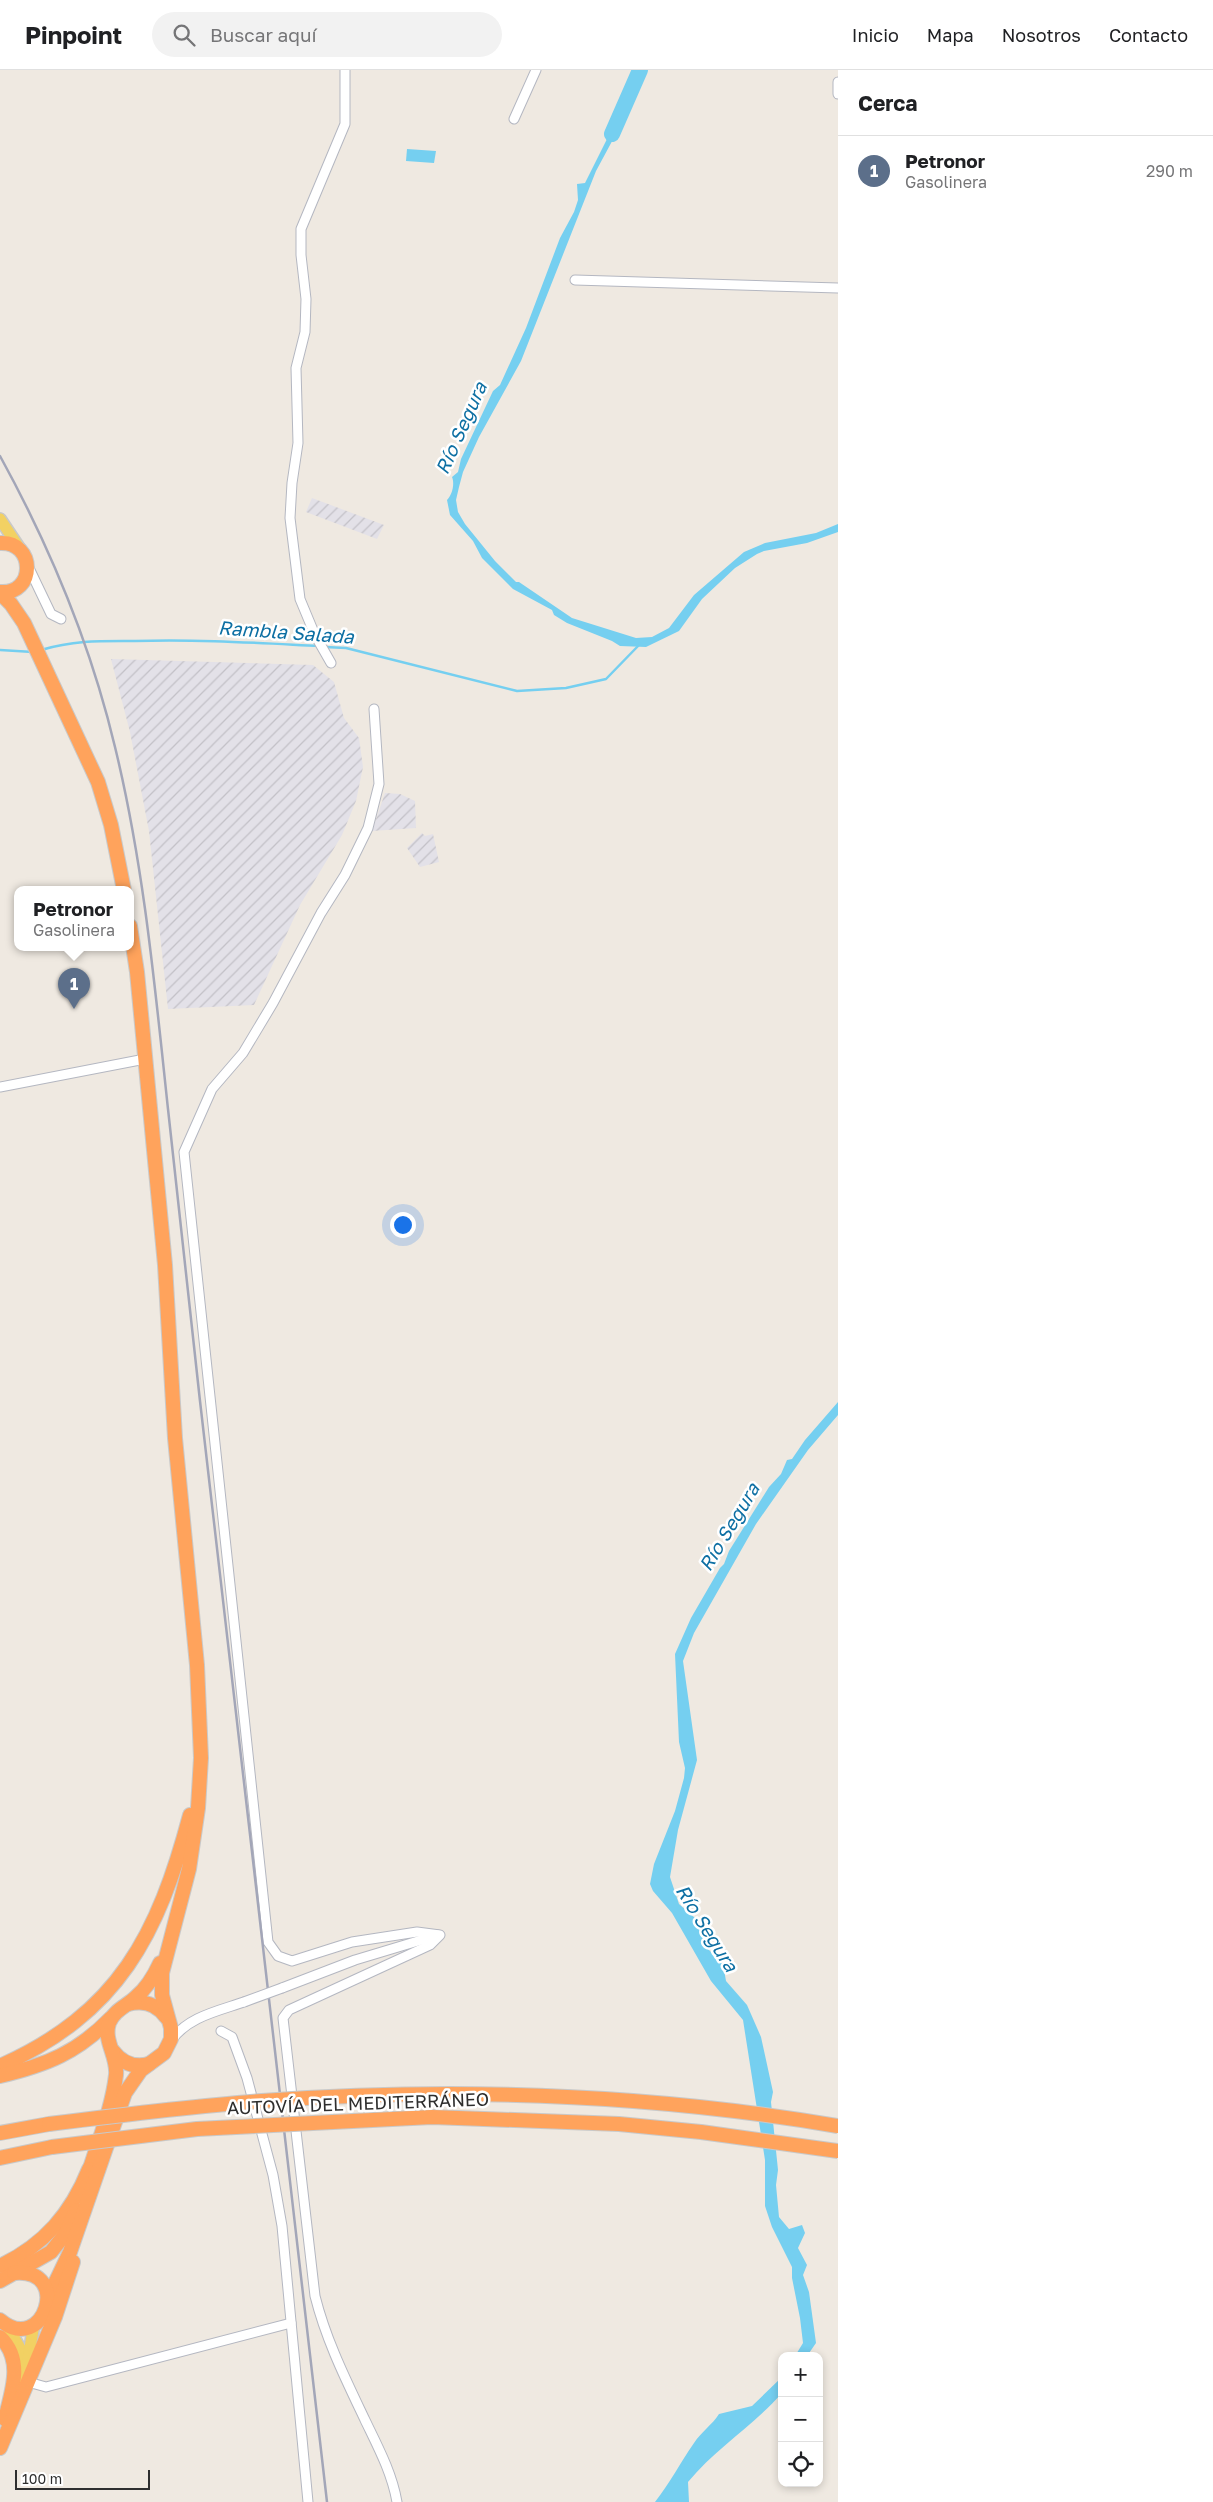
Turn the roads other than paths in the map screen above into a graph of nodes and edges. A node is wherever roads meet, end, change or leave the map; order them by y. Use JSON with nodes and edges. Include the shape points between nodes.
{"nodes":[{"id":1,"x":345,"y":70,"type":"edge"},
{"id":2,"x":536,"y":70,"type":"edge"},
{"id":3,"x":838,"y":82,"type":"edge"},
{"id":4,"x":838,"y":94,"type":"edge"},
{"id":5,"x":514,"y":119,"type":"dead end"},
{"id":6,"x":576,"y":280,"type":"dead end"},
{"id":7,"x":838,"y":288,"type":"edge"},
{"id":8,"x":0,"y":519,"type":"edge"},
{"id":9,"x":7,"y":544,"type":"edge"},
{"id":10,"x":28,"y":566,"type":"junction"},
{"id":11,"x":22,"y":585,"type":"junction"},
{"id":12,"x":37,"y":587,"type":"junction"},
{"id":13,"x":0,"y":592,"type":"edge"},
{"id":14,"x":61,"y":618,"type":"dead end"},
{"id":15,"x":27,"y":629,"type":"junction"},
{"id":16,"x":331,"y":663,"type":"dead end"},
{"id":17,"x":374,"y":709,"type":"dead end"},
{"id":18,"x":123,"y":886,"type":"edge"},
{"id":19,"x":133,"y":951,"type":"edge"},
{"id":20,"x":146,"y":1059,"type":"junction"},
{"id":21,"x":0,"y":1088,"type":"edge"},
{"id":22,"x":201,"y":1758,"type":"junction"},
{"id":23,"x":440,"y":1935,"type":"junction"},
{"id":24,"x":166,"y":1951,"type":"junction"},
{"id":25,"x":128,"y":2004,"type":"junction"},
{"id":26,"x":114,"y":2014,"type":"junction"},
{"id":27,"x":167,"y":2019,"type":"junction"},
{"id":28,"x":192,"y":2022,"type":"junction"},
{"id":29,"x":222,"y":2031,"type":"dead end"},
{"id":30,"x":170,"y":2044,"type":"junction"},
{"id":31,"x":112,"y":2050,"type":"junction"},
{"id":32,"x":149,"y":2064,"type":"junction"},
{"id":33,"x":0,"y":2066,"type":"edge"},
{"id":34,"x":0,"y":2076,"type":"edge"},
{"id":35,"x":838,"y":2126,"type":"edge"},
{"id":36,"x":0,"y":2133,"type":"edge"},
{"id":37,"x":838,"y":2151,"type":"edge"},
{"id":38,"x":0,"y":2158,"type":"edge"},
{"id":39,"x":91,"y":2164,"type":"junction"},
{"id":40,"x":88,"y":2203,"type":"junction"},
{"id":41,"x":0,"y":2266,"type":"edge"},
{"id":42,"x":14,"y":2273,"type":"junction"},
{"id":43,"x":0,"y":2281,"type":"edge"},
{"id":44,"x":48,"y":2298,"type":"junction"},
{"id":45,"x":4,"y":2322,"type":"edge"},
{"id":46,"x":290,"y":2323,"type":"junction"},
{"id":47,"x":34,"y":2324,"type":"junction"},
{"id":48,"x":0,"y":2337,"type":"edge"},
{"id":49,"x":25,"y":2381,"type":"junction"},
{"id":50,"x":0,"y":2442,"type":"edge"},
{"id":51,"x":0,"y":2447,"type":"edge"},
{"id":52,"x":308,"y":2502,"type":"edge"},
{"id":53,"x":397,"y":2502,"type":"edge"}],
"edges":[{"from":1,"to":16,"type":"street","via":[[346,124],[301,229],[305,332],[296,368],[298,442],[290,518],[300,600]]},
{"from":2,"to":5,"type":"street"},
{"from":3,"to":4,"type":"street"},
{"from":6,"to":7,"type":"street"},
{"from":8,"to":9,"type":"main road"},
{"from":9,"to":10,"type":"highway"},
{"from":10,"to":11,"type":"highway"},
{"from":10,"to":12,"type":"street"},
{"from":11,"to":12,"type":"street"},
{"from":11,"to":13,"type":"highway","via":[[12,591]]},
{"from":11,"to":15,"type":"highway","via":[[20,605]]},
{"from":12,"to":14,"type":"street","via":[[53,616]]},
{"from":13,"to":15,"type":"highway"},
{"from":15,"to":18,"type":"highway","via":[[92,766],[103,796]]},
{"from":17,"to":23,"type":"street","via":[[379,784],[368,828],[268,1012],[243,1053],[212,1089],[184,1152],[184,1168],[268,1942],[278,1956],[292,1961],[352,1942],[417,1932]]},
{"from":19,"to":20,"type":"highway"},
{"from":20,"to":21,"type":"street"},
{"from":20,"to":22,"type":"highway","via":[[197,1666]]},
{"from":22,"to":24,"type":"highway","via":[[189,1868]]},
{"from":22,"to":33,"type":"highway","via":[[190,1814],[172,1876],[158,1914],[141,1946],[116,1982],[83,2015],[49,2041]]},
{"from":23,"to":28,"type":"street","bridge":true,"via":[[355,1960]]},
{"from":23,"to":53,"type":"street","via":[[430,1945],[289,2010],[283,2018],[315,2296],[337,2363],[385,2462]]},
{"from":24,"to":25,"type":"highway","via":[[150,1982]]},
{"from":24,"to":27,"type":"highway","via":[[161,1988]]},
{"from":25,"to":26,"type":"highway"},
{"from":25,"to":27,"type":"highway","via":[[150,2004]]},
{"from":26,"to":31,"type":"highway","via":[[108,2029]]},
{"from":26,"to":34,"type":"highway","via":[[86,2041],[64,2055]]},
{"from":27,"to":28,"type":"street"},
{"from":27,"to":30,"type":"highway"},
{"from":28,"to":30,"type":"street","via":[[178,2032]]},
{"from":29,"to":46,"type":"street","via":[[232,2037],[247,2078],[273,2176],[282,2226]]},
{"from":30,"to":32,"type":"highway","via":[[160,2058]]},
{"from":31,"to":32,"type":"highway","via":[[129,2064]]},
{"from":31,"to":39,"type":"highway","via":[[116,2066],[115,2083]]},
{"from":32,"to":40,"type":"highway","via":[[136,2074],[125,2093]]},
{"from":35,"to":36,"type":"highway","name":"AUTOVÍA DEL MEDITERRÁNEO","bridge":true,"via":[[700,2108],[527,2096],[363,2096],[160,2110]]},
{"from":37,"to":38,"type":"highway","name":"AUTOVÍA DEL MEDITERRÁNEO","bridge":true,"via":[[619,2124],[432,2117],[197,2129],[52,2147]]},
{"from":39,"to":41,"type":"highway","via":[[79,2193],[55,2228],[27,2251]]},
{"from":39,"to":42,"type":"highway","via":[[78,2207],[60,2242],[39,2260]]},
{"from":40,"to":44,"type":"highway"},
{"from":40,"to":49,"type":"highway","via":[[63,2297]]},
{"from":42,"to":43,"type":"highway"},
{"from":42,"to":44,"type":"highway","via":[[36,2278]]},
{"from":44,"to":47,"type":"highway","via":[[46,2310]]},
{"from":45,"to":47,"type":"highway","via":[[21,2328]]},
{"from":45,"to":49,"type":"main road","via":[[21,2350]]},
{"from":46,"to":49,"type":"street","via":[[46,2387]]},
{"from":46,"to":52,"type":"street"},
{"from":47,"to":49,"type":"main road"},
{"from":48,"to":50,"type":"highway","via":[[12,2354],[15,2369]]},
{"from":49,"to":51,"type":"highway"}]}
